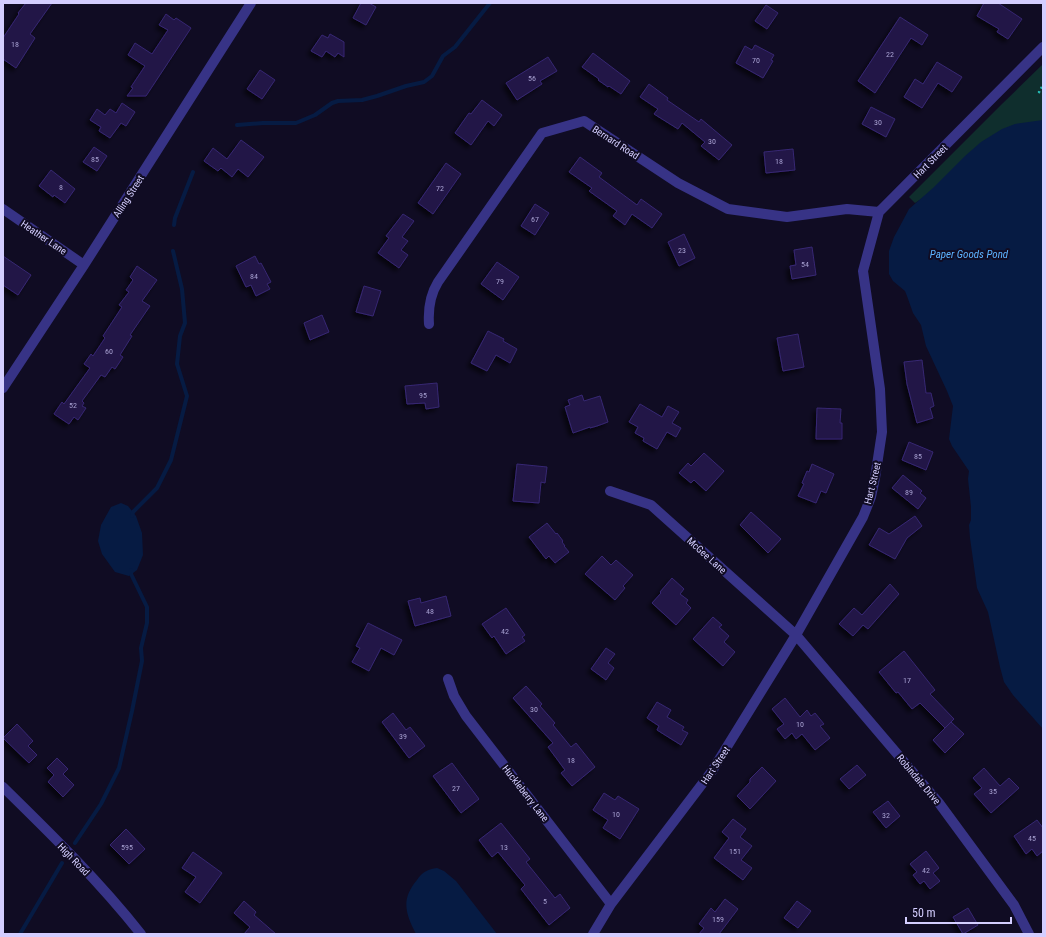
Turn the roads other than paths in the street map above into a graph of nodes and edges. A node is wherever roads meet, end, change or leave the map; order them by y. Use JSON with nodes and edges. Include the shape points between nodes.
{"nodes":[{"id":1,"x":251,"y":3,"type":"edge"},
{"id":2,"x":1043,"y":47,"type":"edge"},
{"id":3,"x":3,"y":209,"type":"edge"},
{"id":4,"x":879,"y":212,"type":"junction"},
{"id":5,"x":84,"y":264,"type":"junction"},
{"id":6,"x":429,"y":324,"type":"dead end"},
{"id":7,"x":3,"y":388,"type":"edge"},
{"id":8,"x":610,"y":491,"type":"dead end"},
{"id":9,"x":796,"y":635,"type":"junction"},
{"id":10,"x":448,"y":679,"type":"dead end"},
{"id":11,"x":3,"y":787,"type":"edge"},
{"id":12,"x":611,"y":904,"type":"junction"},
{"id":13,"x":141,"y":934,"type":"edge"},
{"id":14,"x":593,"y":934,"type":"edge"},
{"id":15,"x":1029,"y":934,"type":"edge"}],
"edges":[{"from":1,"to":5,"type":"street","name":"Alling Street"},
{"from":2,"to":4,"type":"street","name":"Hart Street"},
{"from":3,"to":5,"type":"street","name":"Heather Lane"},
{"from":4,"to":6,"type":"street","name":"Bernard Road","via":[[847,209],[787,217],[728,209],[678,183],[584,121],[542,133],[438,282],[430,302]]},
{"from":4,"to":9,"type":"street","name":"Hart Street","via":[[863,271],[880,389],[882,432],[875,478],[863,517]]},
{"from":5,"to":7,"type":"street","name":"Alling Street"},
{"from":8,"to":9,"type":"street","name":"McGee Lane","via":[[651,505]]},
{"from":9,"to":12,"type":"street","name":"Hart Street","via":[[712,771]]},
{"from":9,"to":15,"type":"street","name":"Robindale Drive","via":[[940,803],[1014,905]]},
{"from":10,"to":12,"type":"street","name":"Huckleberry Lane","via":[[454,696],[466,716]]},
{"from":11,"to":13,"type":"street","name":"High Road","via":[[78,862]]},
{"from":12,"to":14,"type":"street","name":"Hart Street"}]}
